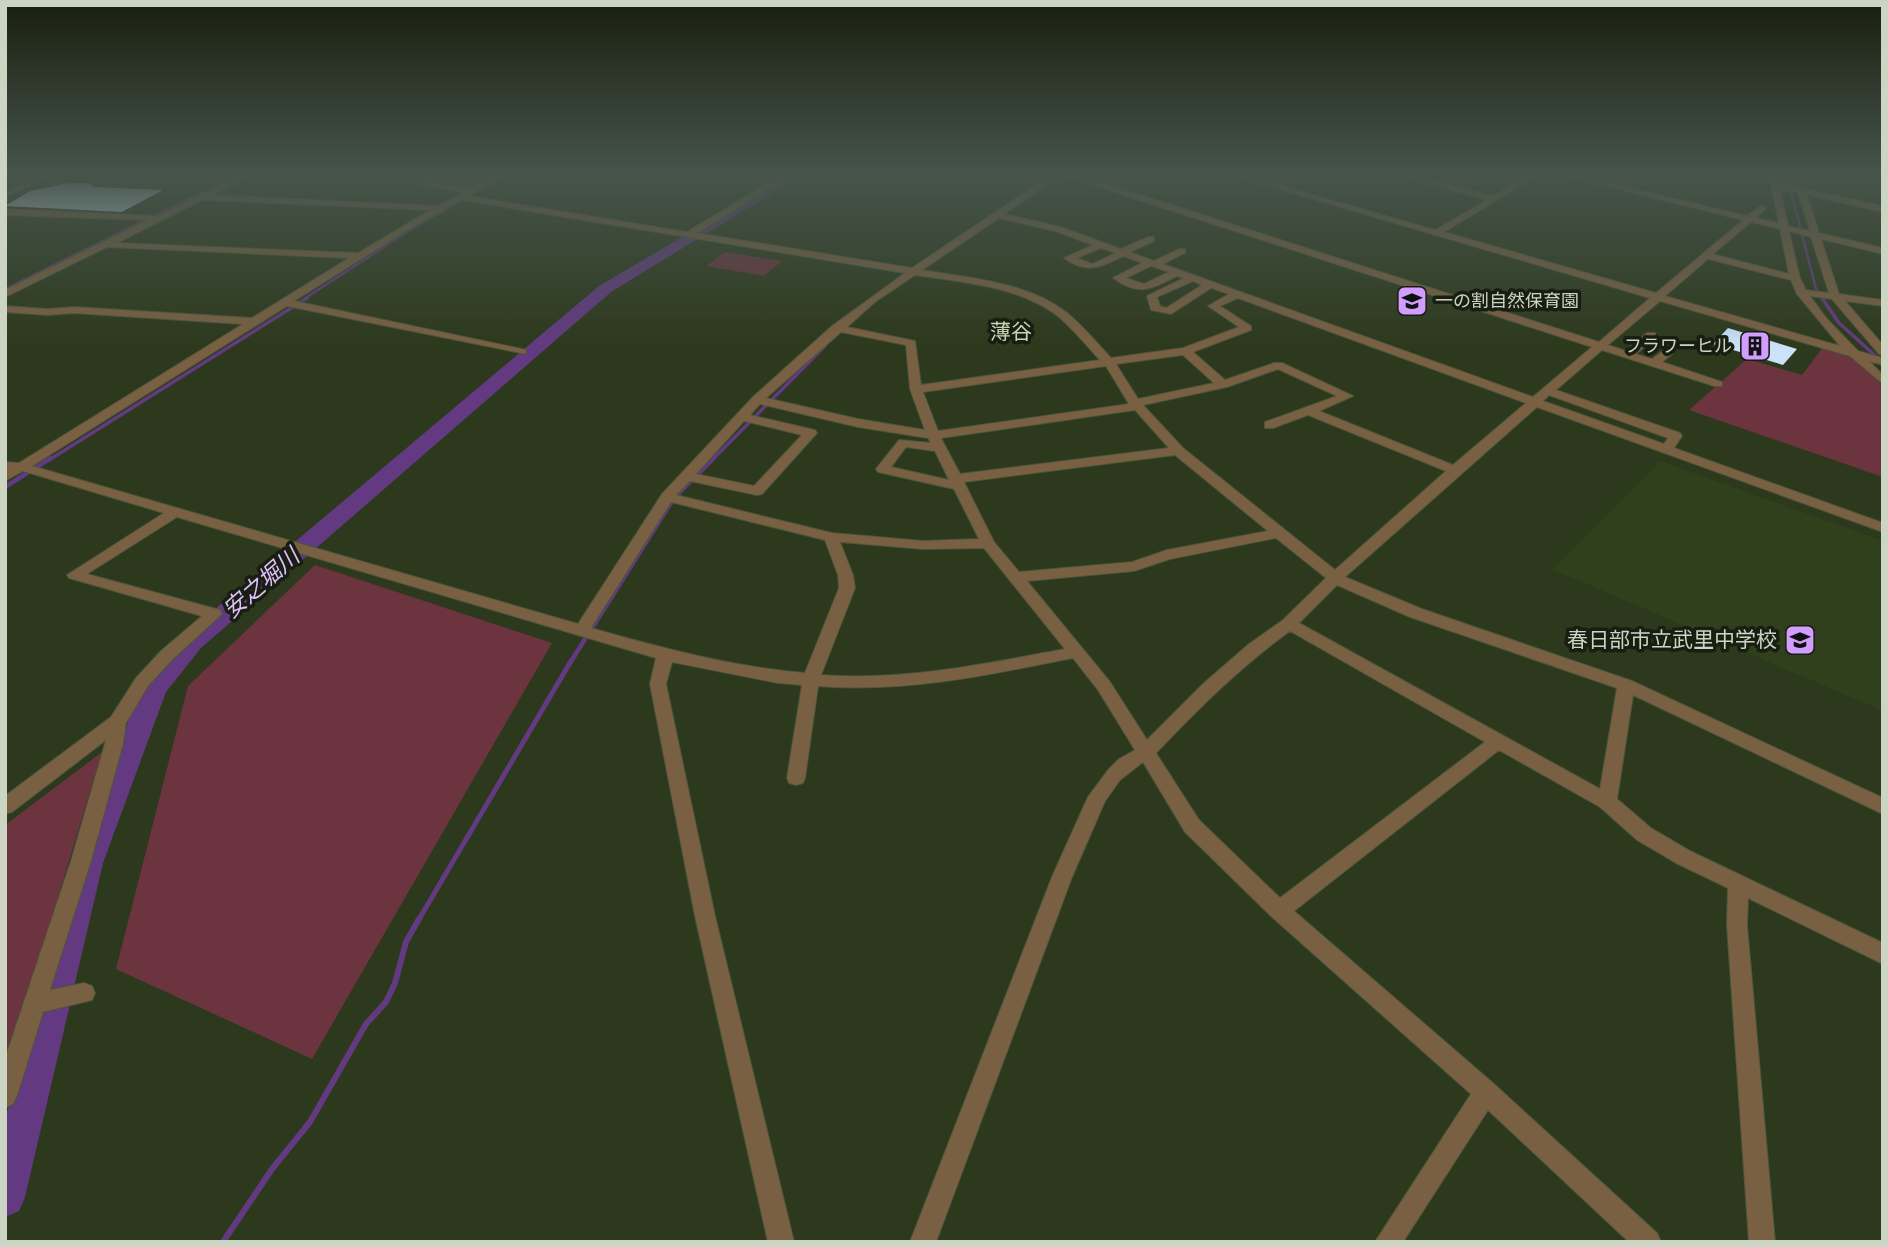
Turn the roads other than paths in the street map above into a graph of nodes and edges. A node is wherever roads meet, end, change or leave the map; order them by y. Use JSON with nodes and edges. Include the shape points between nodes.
{"nodes":[{"id":1,"x":132,"y":230,"type":"edge"},
{"id":2,"x":402,"y":230,"type":"edge"},
{"id":3,"x":665,"y":230,"type":"edge"},
{"id":4,"x":695,"y":230,"type":"edge"},
{"id":5,"x":975,"y":230,"type":"edge"},
{"id":6,"x":1061,"y":230,"type":"edge"},
{"id":7,"x":1242,"y":230,"type":"edge"},
{"id":8,"x":1426,"y":230,"type":"edge"},
{"id":9,"x":1441,"y":230,"type":"edge"},
{"id":10,"x":1737,"y":230,"type":"edge"},
{"id":11,"x":1785,"y":230,"type":"edge"},
{"id":12,"x":1795,"y":230,"type":"edge"},
{"id":13,"x":1812,"y":230,"type":"edge"},
{"id":14,"x":1436,"y":233,"type":"junction"},
{"id":15,"x":689,"y":234,"type":"junction"},
{"id":16,"x":1813,"y":234,"type":"junction"},
{"id":17,"x":1151,"y":239,"type":"dead end"},
{"id":18,"x":1100,"y":244,"type":"junction"},
{"id":19,"x":106,"y":245,"type":"junction"},
{"id":20,"x":1182,"y":251,"type":"dead end"},
{"id":21,"x":1883,"y":251,"type":"edge"},
{"id":22,"x":1123,"y":253,"type":"junction"},
{"id":23,"x":361,"y":256,"type":"junction"},
{"id":24,"x":1708,"y":256,"type":"junction"},
{"id":25,"x":1152,"y":263,"type":"junction"},
{"id":26,"x":917,"y":271,"type":"junction"},
{"id":27,"x":1177,"y":272,"type":"junction"},
{"id":28,"x":1192,"y":278,"type":"junction"},
{"id":29,"x":1795,"y":278,"type":"junction"},
{"id":30,"x":1210,"y":284,"type":"junction"},
{"id":31,"x":1801,"y":292,"type":"junction"},
{"id":32,"x":5,"y":294,"type":"edge"},
{"id":33,"x":1237,"y":294,"type":"junction"},
{"id":34,"x":1833,"y":296,"type":"junction"},
{"id":35,"x":1658,"y":297,"type":"junction"},
{"id":36,"x":1883,"y":303,"type":"edge"},
{"id":37,"x":293,"y":304,"type":"junction"},
{"id":38,"x":5,"y":309,"type":"edge"},
{"id":39,"x":257,"y":322,"type":"junction"},
{"id":40,"x":836,"y":328,"type":"junction"},
{"id":41,"x":1651,"y":335,"type":"dead end"},
{"id":42,"x":1601,"y":346,"type":"junction"},
{"id":43,"x":1185,"y":351,"type":"junction"},
{"id":44,"x":522,"y":352,"type":"dead end"},
{"id":45,"x":1668,"y":352,"type":"dead end"},
{"id":46,"x":1883,"y":352,"type":"edge"},
{"id":47,"x":1853,"y":354,"type":"junction"},
{"id":48,"x":1628,"y":355,"type":"junction"},
{"id":49,"x":1883,"y":362,"type":"edge"},
{"id":50,"x":1110,"y":363,"type":"junction"},
{"id":51,"x":1654,"y":363,"type":"junction"},
{"id":52,"x":1883,"y":381,"type":"edge"},
{"id":53,"x":1718,"y":384,"type":"dead end"},
{"id":54,"x":1223,"y":385,"type":"junction"},
{"id":55,"x":916,"y":389,"type":"junction"},
{"id":56,"x":1548,"y":391,"type":"junction"},
{"id":57,"x":757,"y":400,"type":"junction"},
{"id":58,"x":1535,"y":403,"type":"junction"},
{"id":59,"x":1136,"y":405,"type":"junction"},
{"id":60,"x":1309,"y":411,"type":"junction"},
{"id":61,"x":741,"y":418,"type":"junction"},
{"id":62,"x":1269,"y":425,"type":"dead end"},
{"id":63,"x":933,"y":435,"type":"junction"},
{"id":64,"x":940,"y":448,"type":"junction"},
{"id":65,"x":1666,"y":450,"type":"junction"},
{"id":66,"x":1178,"y":451,"type":"junction"},
{"id":67,"x":5,"y":466,"type":"edge"},
{"id":68,"x":28,"y":469,"type":"junction"},
{"id":69,"x":1455,"y":470,"type":"junction"},
{"id":70,"x":687,"y":476,"type":"junction"},
{"id":71,"x":5,"y":477,"type":"edge"},
{"id":72,"x":957,"y":483,"type":"junction"},
{"id":73,"x":667,"y":497,"type":"junction"},
{"id":74,"x":174,"y":513,"type":"junction"},
{"id":75,"x":1883,"y":528,"type":"edge"},
{"id":76,"x":1279,"y":533,"type":"junction"},
{"id":77,"x":832,"y":537,"type":"junction"},
{"id":78,"x":988,"y":543,"type":"junction"},
{"id":79,"x":1014,"y":577,"type":"junction"},
{"id":80,"x":1335,"y":578,"type":"junction"},
{"id":81,"x":1289,"y":624,"type":"junction"},
{"id":82,"x":587,"y":632,"type":"junction"},
{"id":83,"x":1076,"y":652,"type":"junction"},
{"id":84,"x":665,"y":655,"type":"junction"},
{"id":85,"x":811,"y":680,"type":"junction"},
{"id":86,"x":1626,"y":685,"type":"junction"},
{"id":87,"x":117,"y":722,"type":"junction"},
{"id":88,"x":1500,"y":740,"type":"junction"},
{"id":89,"x":1147,"y":751,"type":"junction"},
{"id":90,"x":796,"y":778,"type":"dead end"},
{"id":91,"x":1608,"y":802,"type":"junction"},
{"id":92,"x":5,"y":807,"type":"edge"},
{"id":93,"x":1883,"y":807,"type":"edge"},
{"id":94,"x":1738,"y":884,"type":"junction"},
{"id":95,"x":1279,"y":911,"type":"junction"},
{"id":96,"x":1883,"y":954,"type":"edge"},
{"id":97,"x":84,"y":993,"type":"dead end"},
{"id":98,"x":33,"y":1004,"type":"junction"},
{"id":99,"x":1486,"y":1092,"type":"junction"},
{"id":100,"x":5,"y":1096,"type":"edge"},
{"id":101,"x":781,"y":1242,"type":"edge"},
{"id":102,"x":923,"y":1242,"type":"edge"},
{"id":103,"x":1388,"y":1242,"type":"edge"},
{"id":104,"x":1648,"y":1242,"type":"edge"},
{"id":105,"x":1762,"y":1242,"type":"edge"}],
"edges":[{"from":1,"to":19,"type":"street"},
{"from":2,"to":23,"type":"street"},
{"from":3,"to":15,"type":"street"},
{"from":4,"to":15,"type":"street"},
{"from":5,"to":26,"type":"street"},
{"from":6,"to":18,"type":"street"},
{"from":7,"to":42,"type":"street"},
{"from":8,"to":14,"type":"street"},
{"from":9,"to":14,"type":"street"},
{"from":10,"to":24,"type":"street"},
{"from":11,"to":29,"type":"street"},
{"from":12,"to":16,"type":"street"},
{"from":13,"to":16,"type":"street"},
{"from":14,"to":35,"type":"street"},
{"from":15,"to":26,"type":"street"},
{"from":16,"to":21,"type":"street"},
{"from":16,"to":34,"type":"street"},
{"from":17,"to":22,"type":"street"},
{"from":18,"to":22,"type":"street"},
{"from":18,"to":22,"type":"street","via":[[1069,258],[1092,267]]},
{"from":19,"to":23,"type":"street"},
{"from":19,"to":32,"type":"street"},
{"from":20,"to":25,"type":"street"},
{"from":22,"to":25,"type":"street"},
{"from":23,"to":37,"type":"street"},
{"from":24,"to":29,"type":"street"},
{"from":24,"to":35,"type":"street"},
{"from":25,"to":27,"type":"street"},
{"from":25,"to":27,"type":"street","via":[[1118,278],[1145,288]]},
{"from":26,"to":40,"type":"street"},
{"from":26,"to":50,"type":"street","via":[[978,282],[1042,303],[1060,313]]},
{"from":27,"to":28,"type":"street"},
{"from":28,"to":30,"type":"street"},
{"from":28,"to":30,"type":"street","via":[[1152,296],[1155,308],[1167,312]]},
{"from":29,"to":31,"type":"street"},
{"from":30,"to":33,"type":"street"},
{"from":31,"to":34,"type":"street"},
{"from":31,"to":47,"type":"street"},
{"from":33,"to":43,"type":"street","via":[[1213,306],[1247,328]]},
{"from":33,"to":58,"type":"street"},
{"from":34,"to":36,"type":"street"},
{"from":34,"to":46,"type":"street"},
{"from":35,"to":42,"type":"street"},
{"from":35,"to":47,"type":"street"},
{"from":37,"to":39,"type":"street"},
{"from":37,"to":44,"type":"street"},
{"from":38,"to":39,"type":"street"},
{"from":39,"to":68,"type":"street"},
{"from":40,"to":55,"type":"street","via":[[911,343]]},
{"from":40,"to":57,"type":"street"},
{"from":41,"to":48,"type":"street"},
{"from":42,"to":48,"type":"street"},
{"from":42,"to":56,"type":"street"},
{"from":43,"to":50,"type":"street"},
{"from":43,"to":54,"type":"street"},
{"from":45,"to":51,"type":"street"},
{"from":47,"to":49,"type":"street"},
{"from":47,"to":52,"type":"street"},
{"from":48,"to":51,"type":"street"},
{"from":50,"to":55,"type":"street"},
{"from":50,"to":59,"type":"street"},
{"from":51,"to":53,"type":"street"},
{"from":54,"to":59,"type":"street"},
{"from":54,"to":60,"type":"street","via":[[1278,365],[1347,396]]},
{"from":55,"to":63,"type":"street"},
{"from":56,"to":58,"type":"street"},
{"from":56,"to":65,"type":"street","via":[[1676,436]]},
{"from":57,"to":61,"type":"street"},
{"from":57,"to":63,"type":"street"},
{"from":58,"to":65,"type":"street"},
{"from":58,"to":69,"type":"street"},
{"from":59,"to":63,"type":"street"},
{"from":59,"to":66,"type":"street"},
{"from":60,"to":62,"type":"street"},
{"from":60,"to":69,"type":"street"},
{"from":61,"to":70,"type":"street"},
{"from":61,"to":70,"type":"street","via":[[811,433],[757,492]]},
{"from":63,"to":64,"type":"street"},
{"from":64,"to":72,"type":"street"},
{"from":64,"to":72,"type":"street","via":[[903,443],[883,469]]},
{"from":65,"to":75,"type":"street"},
{"from":66,"to":72,"type":"street"},
{"from":66,"to":76,"type":"street"},
{"from":67,"to":68,"type":"street"},
{"from":68,"to":71,"type":"street"},
{"from":68,"to":74,"type":"street"},
{"from":69,"to":80,"type":"street"},
{"from":70,"to":73,"type":"street"},
{"from":72,"to":78,"type":"street"},
{"from":73,"to":77,"type":"street"},
{"from":73,"to":82,"type":"street"},
{"from":74,"to":82,"type":"street"},
{"from":74,"to":87,"type":"street","via":[[74,575],[214,614],[167,654],[142,682]]},
{"from":76,"to":79,"type":"street","via":[[1134,566]]},
{"from":76,"to":80,"type":"street"},
{"from":77,"to":78,"type":"street","via":[[923,545]]},
{"from":77,"to":85,"type":"street","via":[[848,577],[847,588]]},
{"from":78,"to":79,"type":"street"},
{"from":79,"to":83,"type":"street"},
{"from":80,"to":81,"type":"street"},
{"from":80,"to":86,"type":"street","via":[[1416,613]]},
{"from":81,"to":88,"type":"street"},
{"from":81,"to":89,"type":"street","via":[[1210,687]]},
{"from":82,"to":84,"type":"street"},
{"from":83,"to":85,"type":"street","via":[[914,680]]},
{"from":83,"to":89,"type":"street"},
{"from":84,"to":85,"type":"street"},
{"from":84,"to":101,"type":"street","via":[[658,684],[686,827]]},
{"from":85,"to":90,"type":"street"},
{"from":86,"to":91,"type":"street"},
{"from":86,"to":93,"type":"street"},
{"from":87,"to":92,"type":"street"},
{"from":87,"to":98,"type":"street","via":[[81,861]]},
{"from":88,"to":91,"type":"street"},
{"from":88,"to":95,"type":"street"},
{"from":89,"to":95,"type":"street","via":[[1192,826]]},
{"from":89,"to":102,"type":"street","via":[[1125,764],[1097,797]]},
{"from":91,"to":94,"type":"street","via":[[1644,834]]},
{"from":94,"to":96,"type":"street"},
{"from":94,"to":105,"type":"street","via":[[1737,925]]},
{"from":95,"to":99,"type":"street"},
{"from":97,"to":98,"type":"street"},
{"from":98,"to":100,"type":"street"},
{"from":99,"to":103,"type":"street"},
{"from":99,"to":104,"type":"street"}]}
